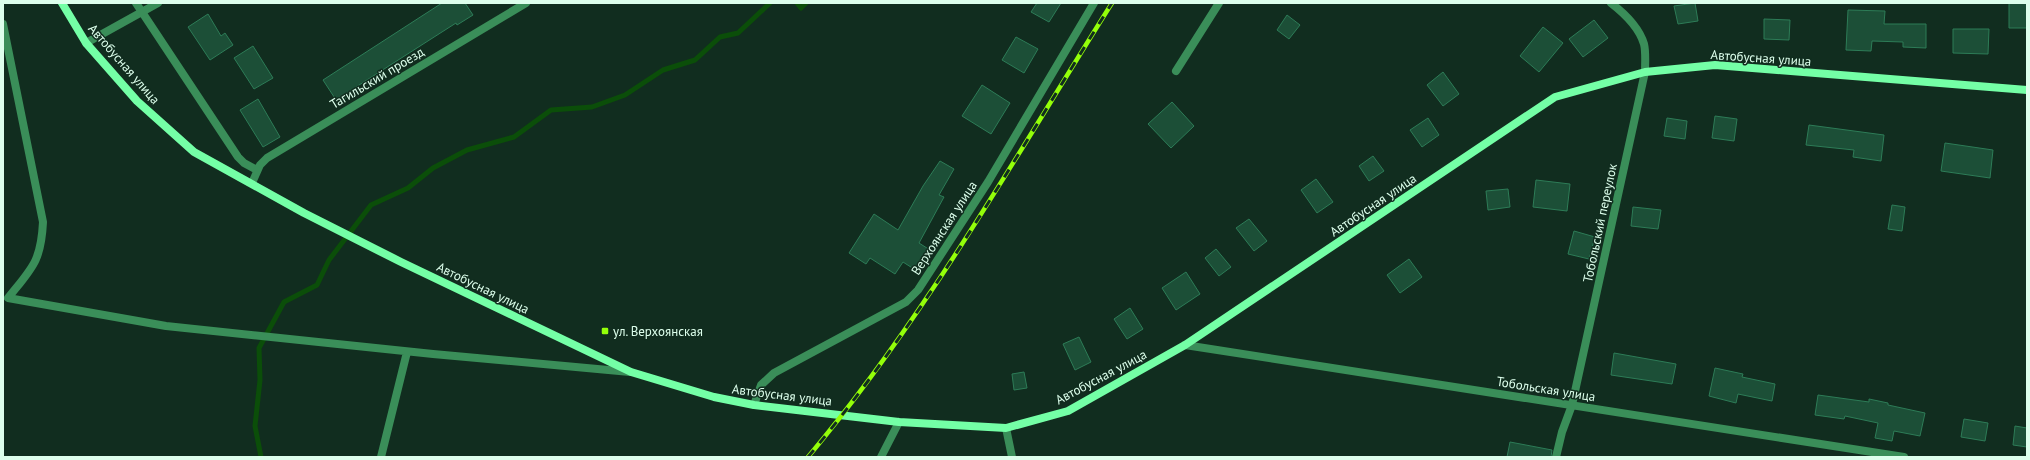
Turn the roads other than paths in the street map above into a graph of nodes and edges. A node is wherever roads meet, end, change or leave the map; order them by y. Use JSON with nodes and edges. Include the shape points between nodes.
{"nodes":[{"id":1,"x":62,"y":3,"type":"edge"},
{"id":2,"x":136,"y":3,"type":"edge"},
{"id":3,"x":158,"y":3,"type":"edge"},
{"id":4,"x":526,"y":3,"type":"edge"},
{"id":5,"x":1094,"y":3,"type":"edge"},
{"id":6,"x":1219,"y":3,"type":"edge"},
{"id":7,"x":1611,"y":3,"type":"edge"},
{"id":8,"x":142,"y":12,"type":"junction"},
{"id":9,"x":3,"y":24,"type":"edge"},
{"id":10,"x":86,"y":43,"type":"junction"},
{"id":11,"x":1176,"y":71,"type":"dead end"},
{"id":12,"x":1645,"y":72,"type":"junction"},
{"id":13,"x":2027,"y":90,"type":"edge"},
{"id":14,"x":257,"y":170,"type":"junction"},
{"id":15,"x":252,"y":183,"type":"junction"},
{"id":16,"x":5,"y":298,"type":"edge"},
{"id":17,"x":1185,"y":345,"type":"junction"},
{"id":18,"x":407,"y":352,"type":"junction"},
{"id":19,"x":631,"y":372,"type":"junction"},
{"id":20,"x":754,"y":405,"type":"junction"},
{"id":21,"x":1572,"y":405,"type":"junction"},
{"id":22,"x":899,"y":422,"type":"junction"},
{"id":23,"x":1006,"y":428,"type":"junction"},
{"id":24,"x":381,"y":457,"type":"edge"},
{"id":25,"x":881,"y":457,"type":"edge"},
{"id":26,"x":1012,"y":457,"type":"edge"},
{"id":27,"x":1556,"y":457,"type":"edge"},
{"id":28,"x":1904,"y":457,"type":"edge"}],
"edges":[{"from":1,"to":10,"type":"street","name":"Автобусная улица"},
{"from":2,"to":8,"type":"street"},
{"from":3,"to":8,"type":"street"},
{"from":4,"to":14,"type":"street","name":"Тагильский проезд","via":[[267,158]]},
{"from":5,"to":20,"type":"street","name":"Верхоянская улица","via":[[988,182],[918,290],[906,302],[774,373],[762,385]]},
{"from":6,"to":11,"type":"street"},
{"from":7,"to":12,"type":"street","name":"Тобольский переулок","via":[[1640,32],[1644,45]]},
{"from":8,"to":10,"type":"street"},
{"from":8,"to":14,"type":"street","via":[[238,157]]},
{"from":9,"to":16,"type":"street","via":[[43,222],[42,244],[34,265]]},
{"from":10,"to":15,"type":"street","name":"Автобусная улица","via":[[137,101],[194,152]]},
{"from":12,"to":13,"type":"street","name":"Автобусная улица","via":[[1715,65]]},
{"from":12,"to":17,"type":"street","name":"Автобусная улица","via":[[1555,97]]},
{"from":12,"to":21,"type":"street","name":"Тобольский переулок"},
{"from":14,"to":15,"type":"street","name":"Тагильский проезд"},
{"from":15,"to":19,"type":"street","name":"Автобусная улица","via":[[304,213],[401,262]]},
{"from":16,"to":18,"type":"street","via":[[166,326]]},
{"from":17,"to":21,"type":"street","name":"Тобольская улица"},
{"from":17,"to":23,"type":"street","name":"Автобусная улица","via":[[1068,411]]},
{"from":18,"to":19,"type":"street"},
{"from":18,"to":24,"type":"street"},
{"from":19,"to":20,"type":"street","name":"Автобусная улица","via":[[714,397]]},
{"from":20,"to":22,"type":"street","name":"Автобусная улица"},
{"from":21,"to":27,"type":"street","name":"Тобольский переулок"},
{"from":21,"to":28,"type":"street","name":"Тобольская улица"},
{"from":22,"to":23,"type":"street","name":"Автобусная улица"},
{"from":22,"to":25,"type":"street"},
{"from":23,"to":26,"type":"street"}]}
